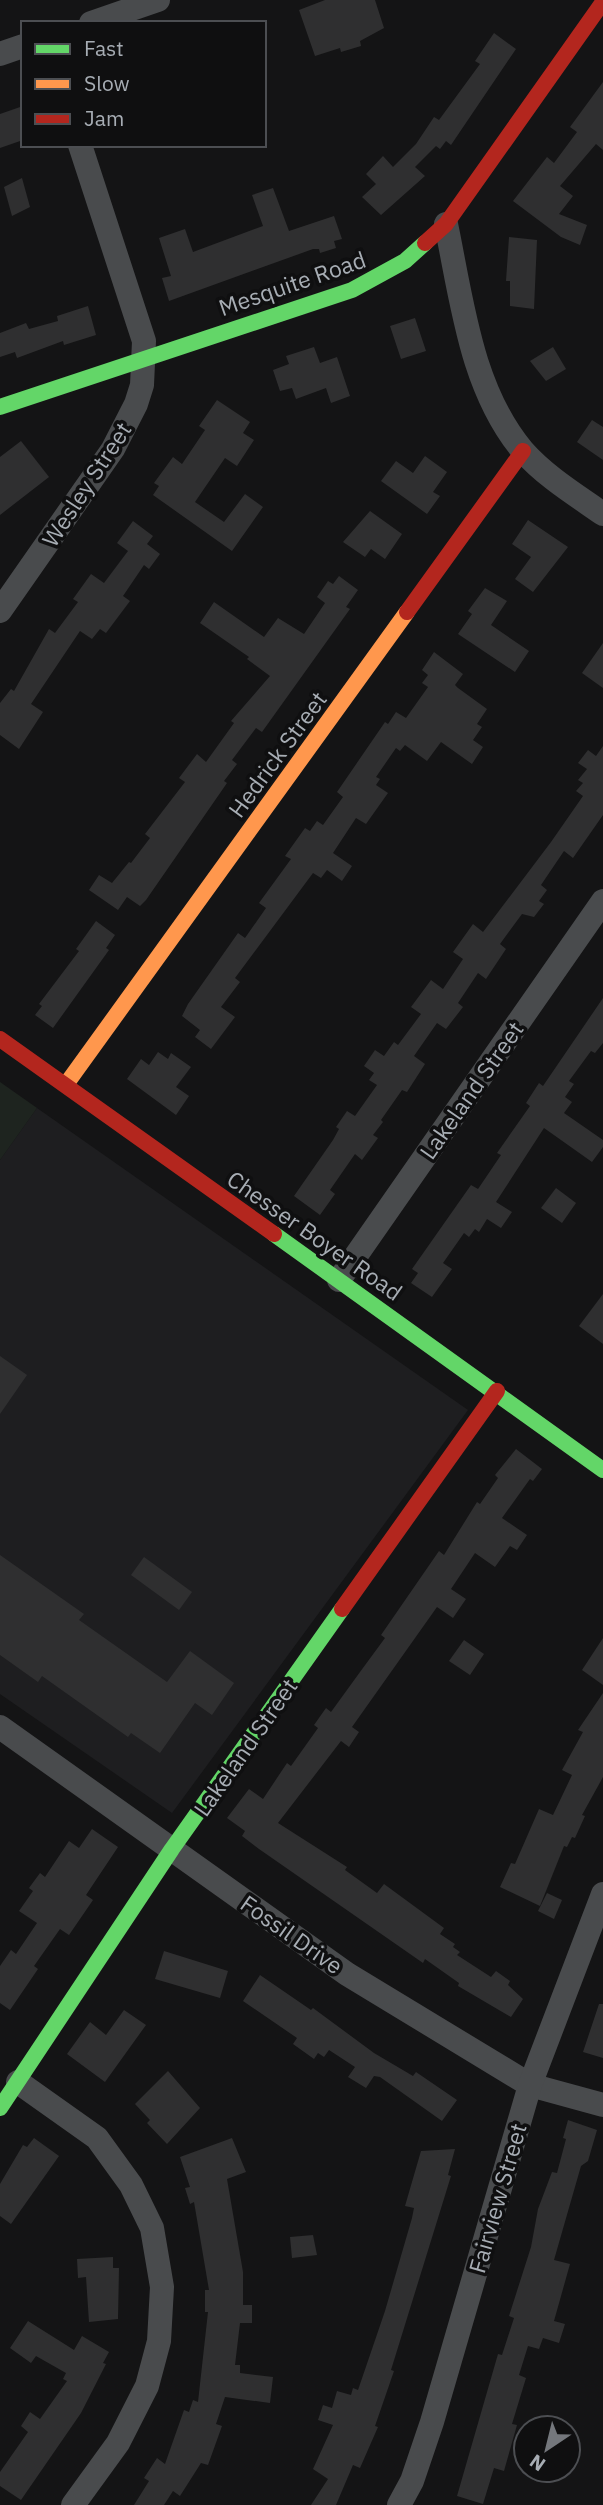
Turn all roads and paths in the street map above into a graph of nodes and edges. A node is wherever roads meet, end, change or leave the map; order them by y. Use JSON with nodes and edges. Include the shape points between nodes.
{"nodes":[{"id":1,"x":158,"y":0,"type":"edge"},
{"id":2,"x":603,"y":2,"type":"edge"},
{"id":3,"x":97,"y":21,"type":"edge"},
{"id":4,"x":21,"y":47,"type":"edge"},
{"id":5,"x":0,"y":54,"type":"edge"},
{"id":6,"x":80,"y":147,"type":"edge"},
{"id":7,"x":446,"y":224,"type":"junction"},
{"id":8,"x":144,"y":357,"type":"junction"},
{"id":9,"x":0,"y":408,"type":"edge"},
{"id":10,"x":523,"y":451,"type":"junction"},
{"id":11,"x":603,"y":514,"type":"edge"},
{"id":12,"x":0,"y":611,"type":"edge"},
{"id":13,"x":603,"y":901,"type":"edge"},
{"id":14,"x":0,"y":1039,"type":"edge"},
{"id":15,"x":67,"y":1083,"type":"junction"},
{"id":16,"x":339,"y":1280,"type":"junction"},
{"id":17,"x":497,"y":1391,"type":"junction"},
{"id":18,"x":603,"y":1470,"type":"edge"},
{"id":19,"x":0,"y":1727,"type":"edge"},
{"id":20,"x":172,"y":1849,"type":"junction"},
{"id":21,"x":603,"y":1894,"type":"edge"},
{"id":22,"x":19,"y":2082,"type":"junction"},
{"id":23,"x":530,"y":2085,"type":"junction"},
{"id":24,"x":603,"y":2105,"type":"edge"},
{"id":25,"x":0,"y":2108,"type":"edge"},
{"id":26,"x":74,"y":2505,"type":"edge"},
{"id":27,"x":399,"y":2505,"type":"edge"}],
"edges":[{"from":1,"to":3,"type":"street"},
{"from":2,"to":7,"type":"street","name":"Mesquite Road"},
{"from":4,"to":5,"type":"street"},
{"from":6,"to":8,"type":"street","name":"Wesley Street","via":[[144,341]]},
{"from":7,"to":8,"type":"street","name":"Mesquite Road","via":[[404,261],[370,282]]},
{"from":7,"to":10,"type":"street","via":[[481,374]]},
{"from":8,"to":9,"type":"street","name":"Mesquite Road"},
{"from":8,"to":12,"type":"street","name":"Wesley Street","via":[[142,385],[126,429]]},
{"from":10,"to":11,"type":"street"},
{"from":10,"to":15,"type":"street","name":"Hedrick Street"},
{"from":13,"to":16,"type":"street","name":"Lakeland Street"},
{"from":14,"to":15,"type":"street","name":"Chesser Boyer Road"},
{"from":15,"to":16,"type":"street","name":"Chesser Boyer Road"},
{"from":16,"to":17,"type":"street","name":"Chesser Boyer Road"},
{"from":17,"to":18,"type":"street","name":"Chesser Boyer Road"},
{"from":17,"to":20,"type":"street","name":"Lakeland Street"},
{"from":19,"to":20,"type":"street","name":"Fossil Drive"},
{"from":20,"to":22,"type":"street","name":"Lakeland Street"},
{"from":20,"to":23,"type":"street","name":"Fossil Drive","via":[[347,1974]]},
{"from":21,"to":23,"type":"street","name":"Fairview Street"},
{"from":22,"to":25,"type":"street","name":"Lakeland Street"},
{"from":22,"to":26,"type":"street","via":[[97,2138],[131,2185],[152,2228],[162,2287],[159,2341],[146,2386],[118,2443]]},
{"from":23,"to":24,"type":"street","name":"Fossil Drive"},
{"from":23,"to":27,"type":"street","name":"Fairview Street","via":[[432,2422]]}]}
